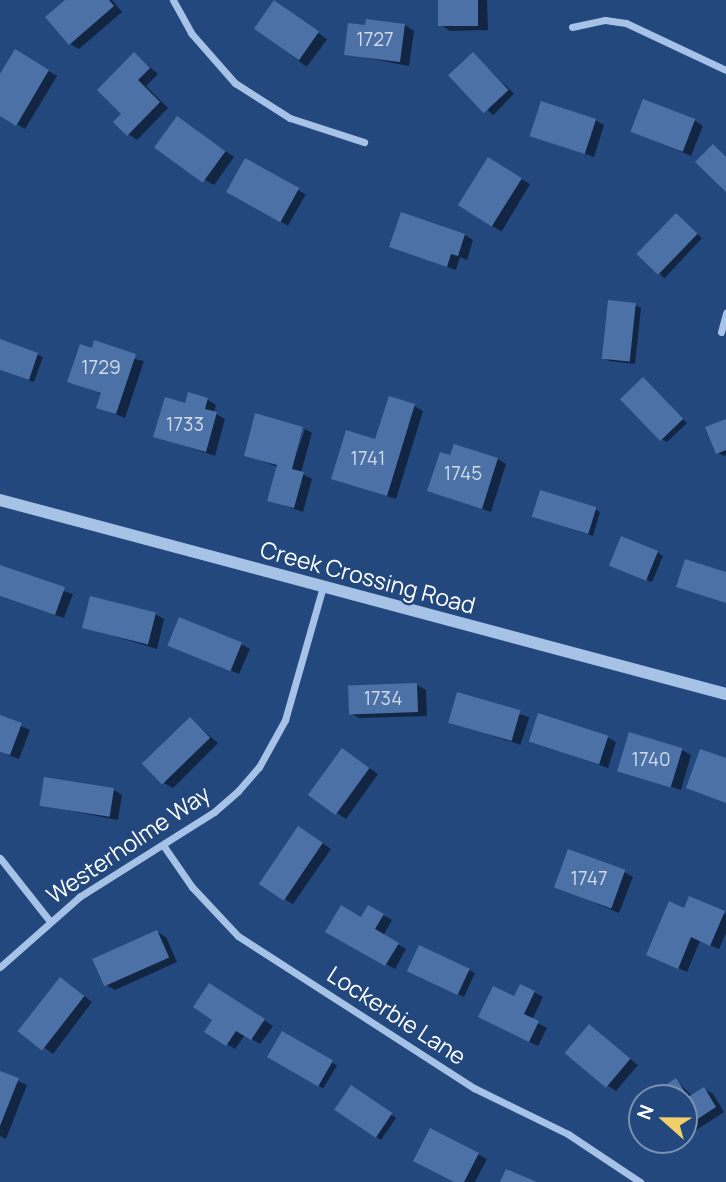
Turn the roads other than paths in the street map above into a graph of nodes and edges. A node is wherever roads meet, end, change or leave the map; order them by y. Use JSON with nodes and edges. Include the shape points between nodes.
{"nodes":[{"id":1,"x":173,"y":0,"type":"edge"},
{"id":2,"x":572,"y":27,"type":"dead end"},
{"id":3,"x":726,"y":70,"type":"edge"},
{"id":4,"x":364,"y":142,"type":"dead end"},
{"id":5,"x":726,"y":313,"type":"edge"},
{"id":6,"x":721,"y":332,"type":"dead end"},
{"id":7,"x":0,"y":500,"type":"edge"},
{"id":8,"x":323,"y":587,"type":"junction"},
{"id":9,"x":726,"y":694,"type":"edge"},
{"id":10,"x":163,"y":845,"type":"junction"},
{"id":11,"x":0,"y":858,"type":"edge"},
{"id":12,"x":49,"y":920,"type":"junction"},
{"id":13,"x":0,"y":967,"type":"edge"},
{"id":14,"x":640,"y":1182,"type":"edge"}],
"edges":[{"from":1,"to":4,"type":"street","via":[[197,42],[235,83],[290,118]]},
{"from":2,"to":3,"type":"street","via":[[605,20],[626,23]]},
{"from":5,"to":6,"type":"street"},
{"from":7,"to":8,"type":"street","name":"Creek Crossing Road"},
{"from":8,"to":9,"type":"street","name":"Creek Crossing Road"},
{"from":8,"to":10,"type":"street","name":"Westerholme Way","via":[[285,720],[259,767],[214,812]]},
{"from":10,"to":12,"type":"street","name":"Westerholme Way"},
{"from":10,"to":14,"type":"street","name":"Lockerbie Lane","via":[[192,887],[238,936],[454,1075],[568,1134]]},
{"from":11,"to":12,"type":"street"},
{"from":12,"to":13,"type":"street","name":"Westerholme Way"}]}
